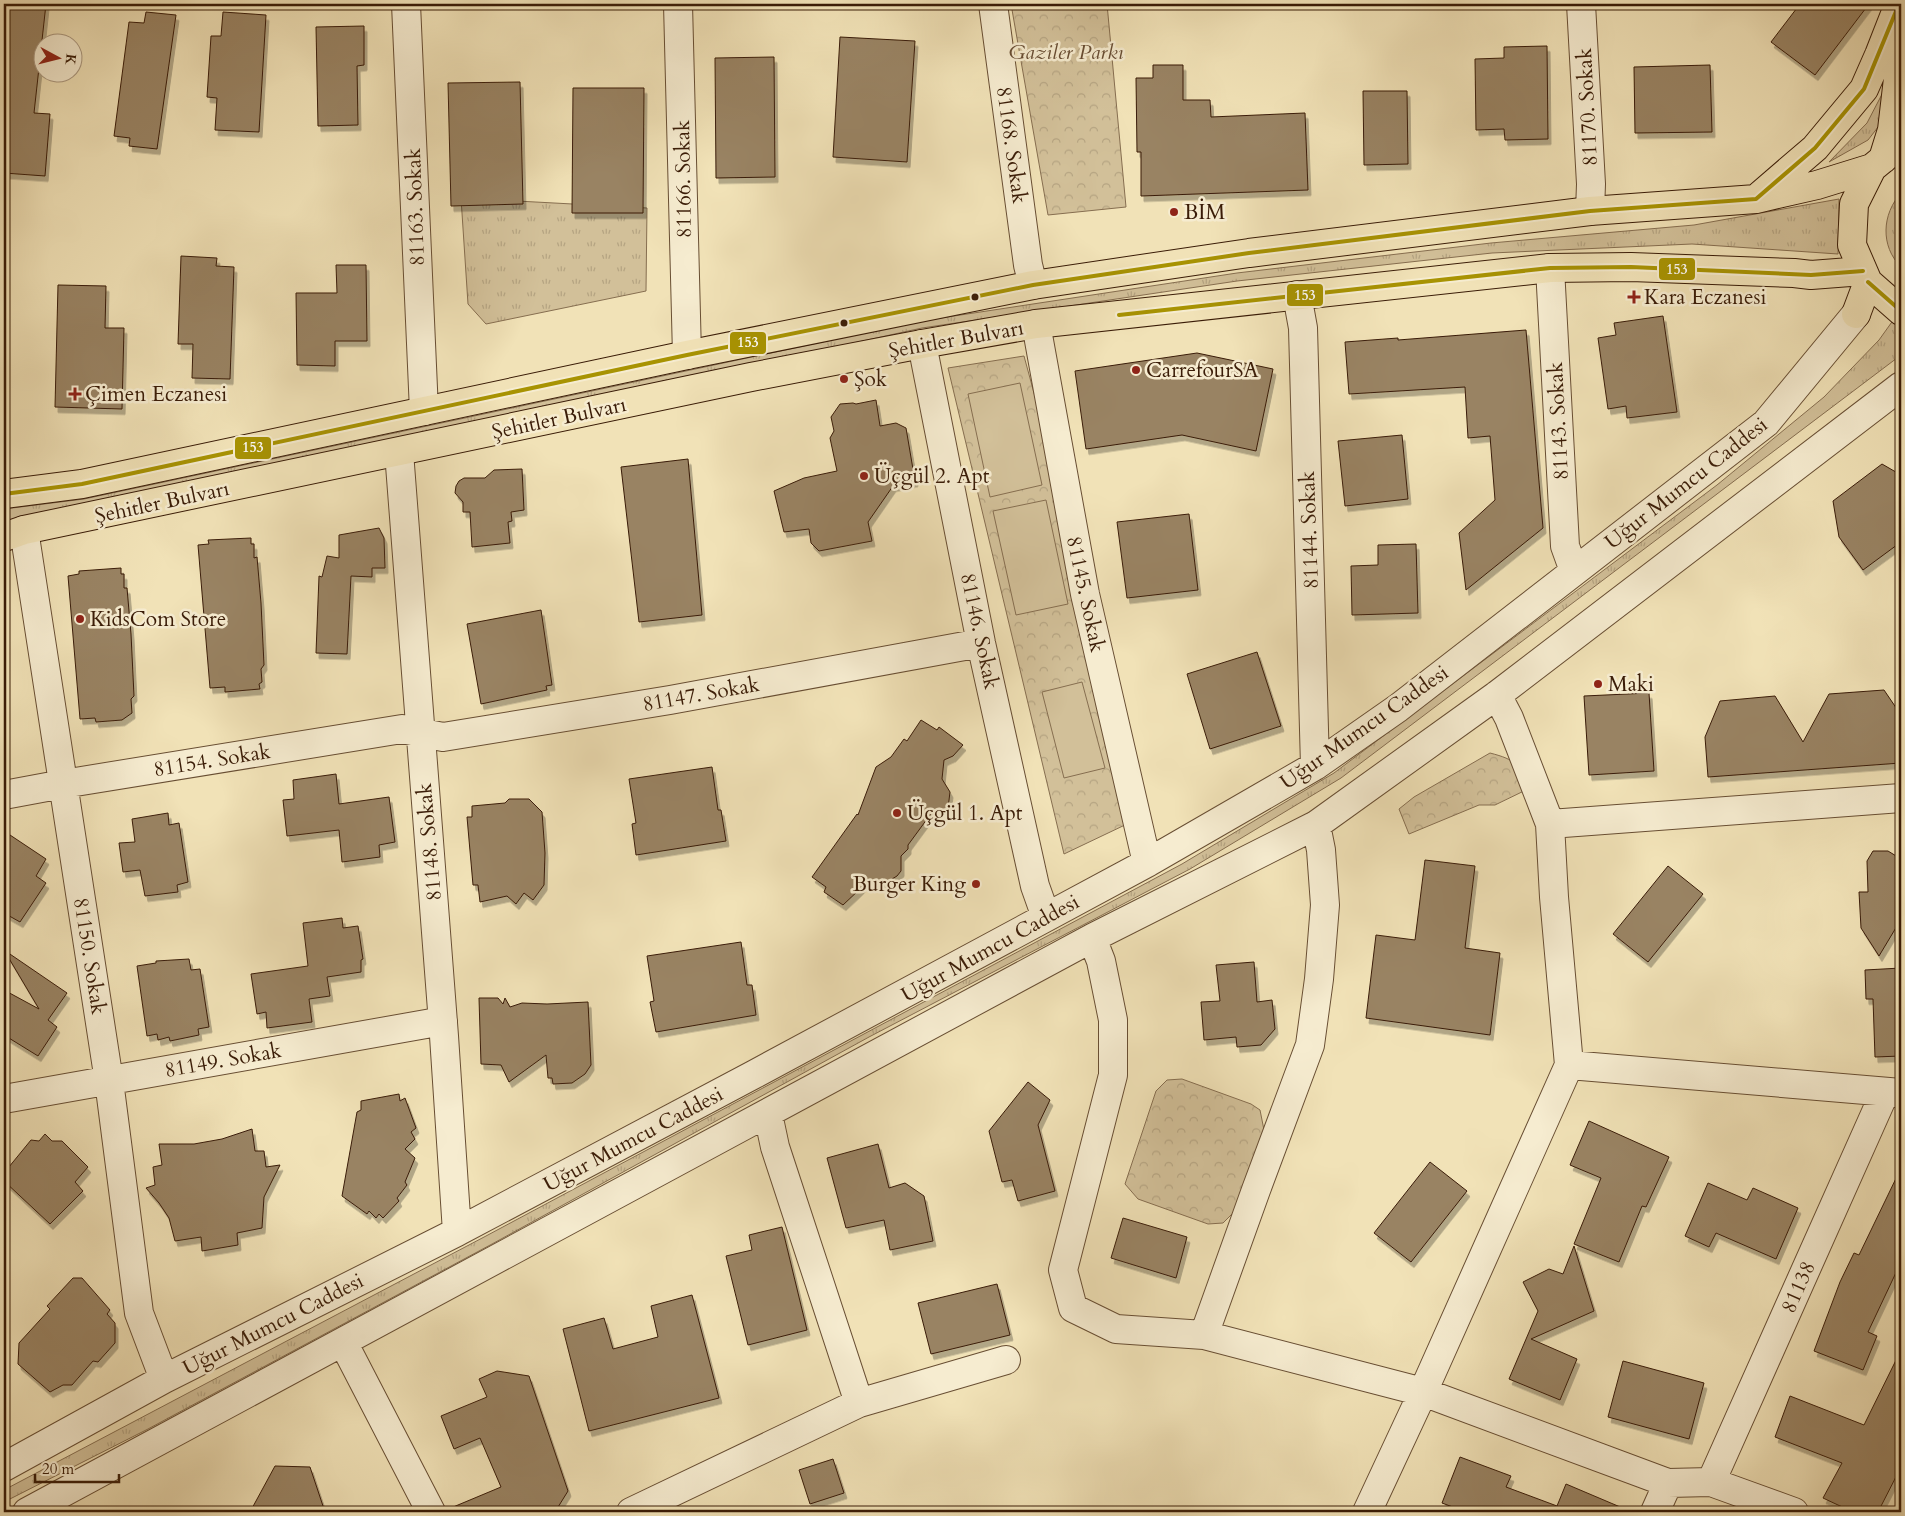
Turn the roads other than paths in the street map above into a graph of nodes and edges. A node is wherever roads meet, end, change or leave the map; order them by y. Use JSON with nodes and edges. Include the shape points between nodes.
{"nodes":[{"id":1,"x":406,"y":4,"type":"edge"},
{"id":2,"x":678,"y":4,"type":"edge"},
{"id":3,"x":993,"y":4,"type":"edge"},
{"id":4,"x":1582,"y":4,"type":"edge"},
{"id":5,"x":1899,"y":4,"type":"edge"},
{"id":6,"x":1901,"y":53,"type":"edge"},
{"id":7,"x":1885,"y":157,"type":"edge"},
{"id":8,"x":1756,"y":199,"type":"junction"},
{"id":9,"x":1590,"y":211,"type":"junction"},
{"id":10,"x":1550,"y":268,"type":"junction"},
{"id":11,"x":1866,"y":277,"type":"junction"},
{"id":12,"x":1033,"y":286,"type":"junction"},
{"id":13,"x":1297,"y":295,"type":"junction"},
{"id":14,"x":1901,"y":310,"type":"edge"},
{"id":15,"x":1856,"y":314,"type":"joint"},
{"id":16,"x":1036,"y":324,"type":"junction"},
{"id":17,"x":922,"y":344,"type":"junction"},
{"id":18,"x":687,"y":354,"type":"junction"},
{"id":19,"x":1901,"y":386,"type":"edge"},
{"id":20,"x":424,"y":411,"type":"junction"},
{"id":21,"x":399,"y":452,"type":"junction"},
{"id":22,"x":4,"y":494,"type":"edge"},
{"id":23,"x":14,"y":534,"type":"edge"},
{"id":24,"x":1574,"y":571,"type":"junction"},
{"id":25,"x":981,"y":643,"type":"junction"},
{"id":26,"x":1497,"y":695,"type":"junction"},
{"id":27,"x":420,"y":734,"type":"junction"},
{"id":28,"x":1316,"y":766,"type":"junction"},
{"id":29,"x":63,"y":784,"type":"junction"},
{"id":30,"x":4,"y":795,"type":"edge"},
{"id":31,"x":1901,"y":798,"type":"edge"},
{"id":32,"x":1550,"y":824,"type":"junction"},
{"id":33,"x":1316,"y":825,"type":"junction"},
{"id":34,"x":1147,"y":863,"type":"junction"},
{"id":35,"x":1046,"y":917,"type":"junction"},
{"id":36,"x":1092,"y":938,"type":"junction"},
{"id":37,"x":443,"y":1021,"type":"junction"},
{"id":38,"x":1569,"y":1065,"type":"junction"},
{"id":39,"x":110,"y":1081,"type":"junction"},
{"id":40,"x":1893,"y":1093,"type":"edge"},
{"id":41,"x":4,"y":1099,"type":"edge"},
{"id":42,"x":768,"y":1114,"type":"junction"},
{"id":43,"x":457,"y":1232,"type":"junction"},
{"id":44,"x":1204,"y":1335,"type":"junction"},
{"id":45,"x":343,"y":1342,"type":"junction"},
{"id":46,"x":1006,"y":1360,"type":"dead end"},
{"id":47,"x":164,"y":1378,"type":"junction"},
{"id":48,"x":1423,"y":1392,"type":"junction"},
{"id":49,"x":859,"y":1403,"type":"junction"},
{"id":50,"x":4,"y":1467,"type":"edge"},
{"id":51,"x":1711,"y":1482,"type":"junction"},
{"id":52,"x":1668,"y":1483,"type":"junction"},
{"id":53,"x":27,"y":1512,"type":"edge"},
{"id":54,"x":431,"y":1512,"type":"edge"},
{"id":55,"x":631,"y":1512,"type":"edge"},
{"id":56,"x":1367,"y":1512,"type":"edge"},
{"id":57,"x":1655,"y":1512,"type":"edge"},
{"id":58,"x":1794,"y":1512,"type":"edge"}],
"edges":[{"from":1,"to":20,"type":"street","name":"81163. Sokak"},
{"from":2,"to":18,"type":"street","name":"81166. Sokak"},
{"from":3,"to":12,"type":"street","name":"81168. Sokak"},
{"from":4,"to":9,"type":"street","name":"81170. Sokak"},
{"from":5,"to":8,"type":"main road","via":[[1864,89],[1815,148]]},
{"from":6,"to":7,"type":"main road","via":[[1892,130]]},
{"from":7,"to":8,"type":"main road","name":"Şehitler Bulvarı","via":[[1817,185]]},
{"from":7,"to":11,"type":"main road","via":[[1854,204],[1852,245]]},
{"from":8,"to":9,"type":"main road","name":"Şehitler Bulvarı"},
{"from":9,"to":12,"type":"main road","name":"Şehitler Bulvarı","via":[[1248,253]]},
{"from":10,"to":11,"type":"main road","name":"Şehitler Bulvarı","via":[[1631,267]]},
{"from":10,"to":13,"type":"main road","name":"Şehitler Bulvarı"},
{"from":10,"to":24,"type":"street","name":"81143. Sokak","via":[[1565,546]]},
{"from":11,"to":14,"type":"main road"},
{"from":11,"to":15,"type":"main road","name":"Uğur Mumcu Caddesi"},
{"from":12,"to":18,"type":"main road","name":"Şehitler Bulvarı"},
{"from":13,"to":16,"type":"main road","name":"Şehitler Bulvarı"},
{"from":13,"to":28,"type":"street","name":"81144. Sokak","via":[[1303,328]]},
{"from":15,"to":24,"type":"street","name":"Uğur Mumcu Caddesi","via":[[1766,423]]},
{"from":16,"to":17,"type":"main road","name":"Şehitler Bulvarı"},
{"from":16,"to":34,"type":"street","name":"81145. Sokak","via":[[1085,594]]},
{"from":17,"to":21,"type":"main road","name":"Şehitler Bulvarı"},
{"from":17,"to":25,"type":"street","name":"81146. Sokak"},
{"from":18,"to":20,"type":"main road","name":"Şehitler Bulvarı"},
{"from":19,"to":26,"type":"street","name":"Uğur Mumcu Caddesi"},
{"from":20,"to":22,"type":"main road","name":"Şehitler Bulvarı","via":[[82,484]]},
{"from":21,"to":23,"type":"main road","name":"Şehitler Bulvarı"},
{"from":21,"to":27,"type":"street","name":"81148. Sokak"},
{"from":23,"to":29,"type":"street","name":"81150. Sokak"},
{"from":24,"to":28,"type":"street","name":"Uğur Mumcu Caddesi","via":[[1398,708]]},
{"from":25,"to":27,"type":"street","name":"81147. Sokak","via":[[670,700],[443,737]]},
{"from":25,"to":35,"type":"street","name":"81146. Sokak","via":[[1035,886]]},
{"from":26,"to":32,"type":"street"},
{"from":26,"to":33,"type":"street","name":"Uğur Mumcu Caddesi"},
{"from":27,"to":29,"type":"street","name":"81154. Sokak","via":[[402,729]]},
{"from":27,"to":37,"type":"street","name":"81148. Sokak"},
{"from":28,"to":34,"type":"street","name":"Uğur Mumcu Caddesi"},
{"from":29,"to":30,"type":"street","name":"81154. Sokak"},
{"from":29,"to":39,"type":"street","name":"81150. Sokak"},
{"from":31,"to":32,"type":"street"},
{"from":32,"to":38,"type":"street"},
{"from":33,"to":36,"type":"street","name":"Uğur Mumcu Caddesi"},
{"from":33,"to":44,"type":"street","via":[[1326,905],[1310,1044]]},
{"from":34,"to":35,"type":"street","name":"Uğur Mumcu Caddesi"},
{"from":35,"to":43,"type":"street","name":"Uğur Mumcu Caddesi"},
{"from":36,"to":42,"type":"street","name":"Uğur Mumcu Caddesi"},
{"from":36,"to":44,"type":"street","via":[[1101,960],[1113,1020],[1112,1075],[1063,1270],[1073,1308],[1116,1329]]},
{"from":37,"to":39,"type":"street","name":"81149. Sokak"},
{"from":37,"to":43,"type":"street","name":"81148. Sokak"},
{"from":38,"to":40,"type":"street"},
{"from":38,"to":48,"type":"street"},
{"from":39,"to":41,"type":"street","name":"81149. Sokak"},
{"from":39,"to":47,"type":"street","name":"81150. Sokak","via":[[139,1313]]},
{"from":40,"to":51,"type":"street","name":"81138"},
{"from":42,"to":45,"type":"street","name":"Uğur Mumcu Caddesi"},
{"from":42,"to":49,"type":"street","via":[[775,1147]]},
{"from":43,"to":47,"type":"street","name":"Uğur Mumcu Caddesi"},
{"from":44,"to":48,"type":"street"},
{"from":45,"to":53,"type":"street","name":"Uğur Mumcu Caddesi"},
{"from":45,"to":54,"type":"street"},
{"from":46,"to":49,"type":"street"},
{"from":47,"to":50,"type":"street","name":"Uğur Mumcu Caddesi"},
{"from":48,"to":52,"type":"street"},
{"from":48,"to":56,"type":"street"},
{"from":49,"to":55,"type":"street"},
{"from":51,"to":52,"type":"street"},
{"from":51,"to":58,"type":"street"},
{"from":52,"to":57,"type":"street"}]}
